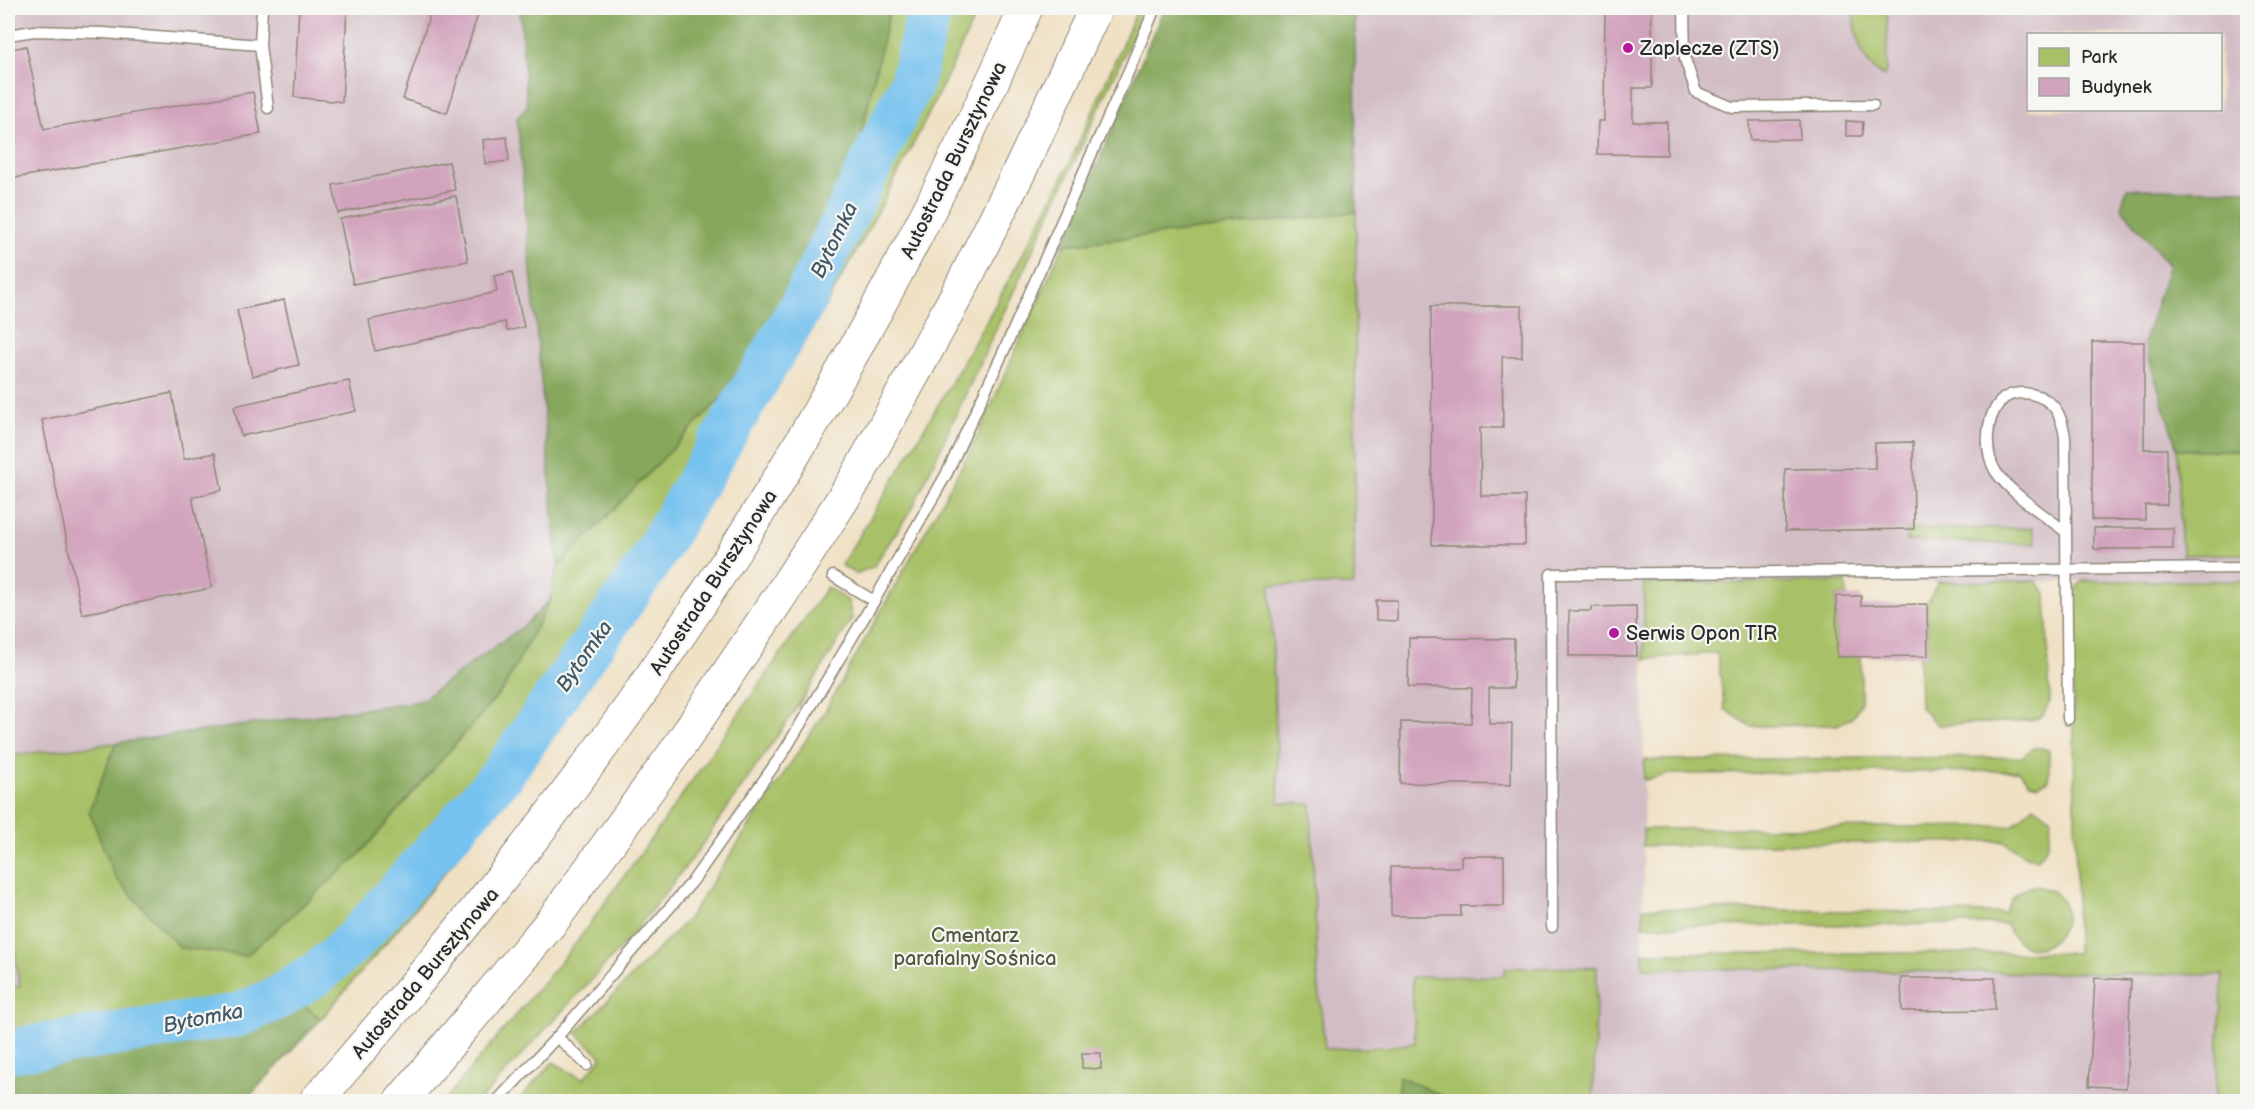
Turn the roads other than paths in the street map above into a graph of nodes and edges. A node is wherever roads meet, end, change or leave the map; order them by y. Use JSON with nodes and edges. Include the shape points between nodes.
{"nodes":[{"id":1,"x":262,"y":8,"type":"edge"},
{"id":2,"x":1026,"y":8,"type":"edge"},
{"id":3,"x":1096,"y":8,"type":"edge"},
{"id":4,"x":1155,"y":8,"type":"edge"},
{"id":5,"x":1684,"y":8,"type":"edge"},
{"id":6,"x":8,"y":35,"type":"edge"},
{"id":7,"x":260,"y":45,"type":"junction"},
{"id":8,"x":1873,"y":105,"type":"dead end"},
{"id":9,"x":268,"y":108,"type":"dead end"},
{"id":10,"x":2066,"y":532,"type":"junction"},
{"id":11,"x":2247,"y":568,"type":"edge"},
{"id":12,"x":2067,"y":570,"type":"junction"},
{"id":13,"x":833,"y":576,"type":"dead end"},
{"id":14,"x":874,"y":601,"type":"junction"},
{"id":15,"x":2068,"y":719,"type":"dead end"},
{"id":16,"x":1552,"y":927,"type":"dead end"},
{"id":17,"x":557,"y":1036,"type":"junction"},
{"id":18,"x":587,"y":1065,"type":"dead end"},
{"id":19,"x":315,"y":1101,"type":"edge"},
{"id":20,"x":400,"y":1101,"type":"edge"},
{"id":21,"x":496,"y":1101,"type":"edge"}],
"edges":[{"from":1,"to":7,"type":"lane"},
{"from":2,"to":19,"type":"highway","name":"Autostrada Bursztynowa","via":[[901,268],[788,467],[722,572],[626,714],[491,894]]},
{"from":3,"to":20,"type":"highway","via":[[964,281],[855,480],[676,751],[554,921]]},
{"from":4,"to":14,"type":"lane","via":[[947,473]]},
{"from":5,"to":8,"type":"lane","via":[[1685,59],[1696,92],[1732,107]]},
{"from":6,"to":7,"type":"lane","via":[[34,31],[104,33]]},
{"from":7,"to":9,"type":"lane"},
{"from":10,"to":10,"type":"lane","via":[[2062,419],[2051,404],[2032,393],[2013,393],[2000,402],[1991,419],[1989,457],[2011,488]]},
{"from":10,"to":12,"type":"lane"},
{"from":11,"to":12,"type":"lane"},
{"from":12,"to":15,"type":"lane"},
{"from":12,"to":16,"type":"lane","via":[[1551,574]]},
{"from":13,"to":14,"type":"lane"},
{"from":14,"to":17,"type":"lane","via":[[785,750],[692,882]]},
{"from":17,"to":18,"type":"lane"},
{"from":17,"to":21,"type":"lane"}]}
